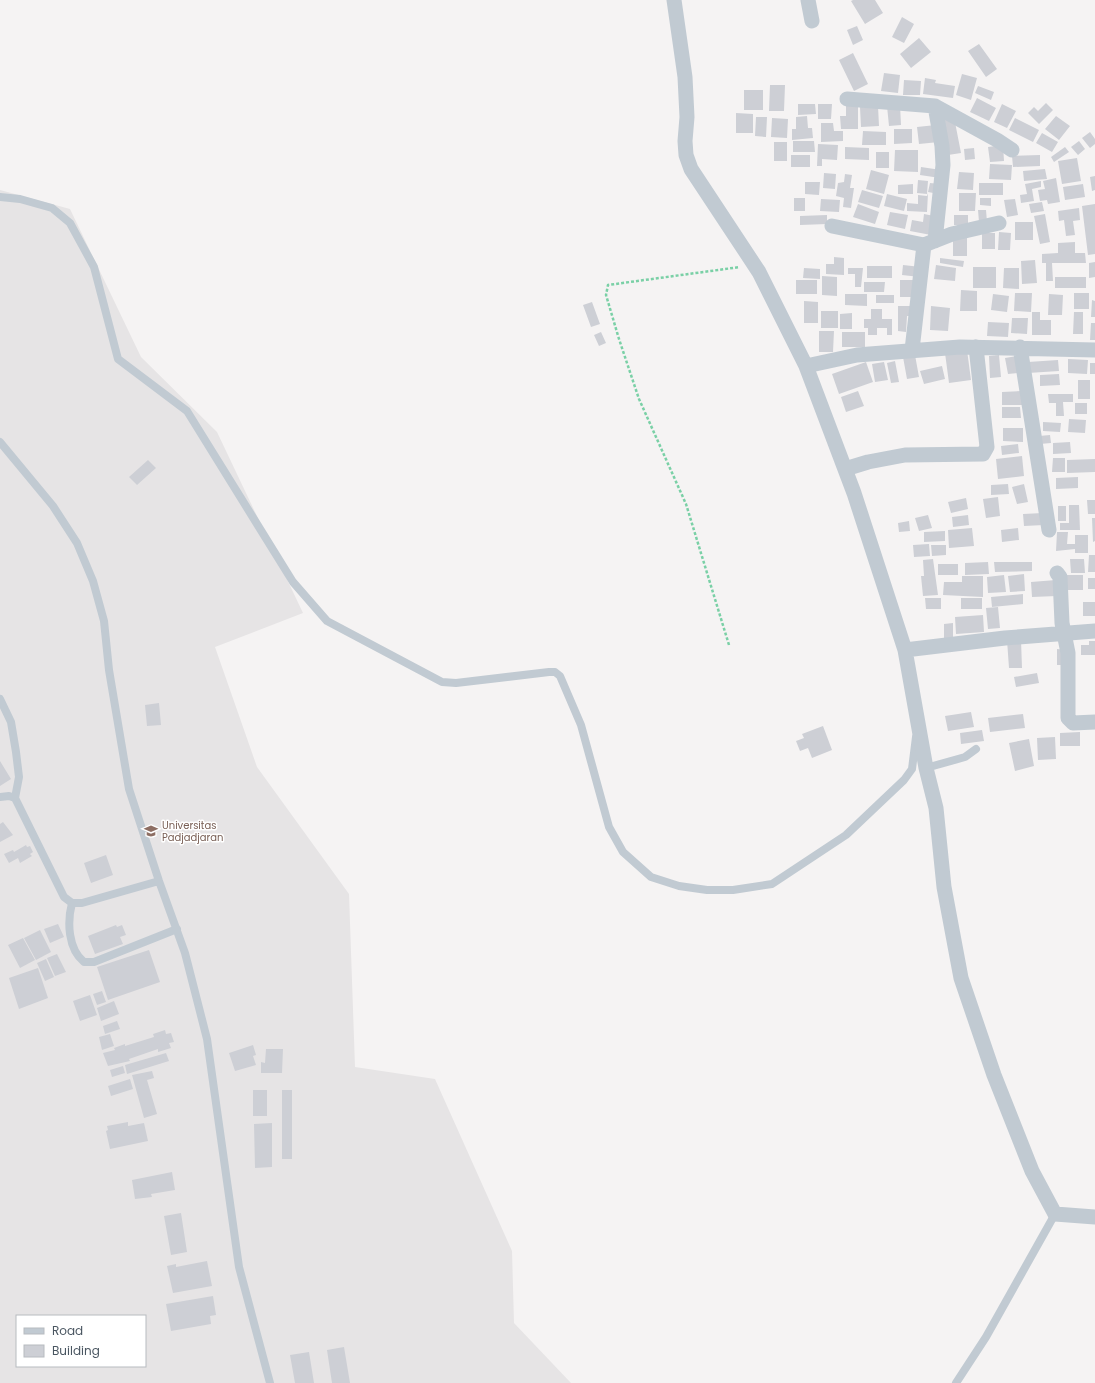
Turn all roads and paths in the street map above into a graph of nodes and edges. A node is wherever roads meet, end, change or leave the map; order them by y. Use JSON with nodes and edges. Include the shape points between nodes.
{"nodes":[{"id":1,"x":674,"y":0,"type":"edge"},
{"id":2,"x":808,"y":0,"type":"edge"},
{"id":3,"x":812,"y":21,"type":"dead end"},
{"id":4,"x":847,"y":99,"type":"dead end"},
{"id":5,"x":935,"y":106,"type":"junction"},
{"id":6,"x":1012,"y":150,"type":"dead end"},
{"id":7,"x":0,"y":197,"type":"edge"},
{"id":8,"x":999,"y":223,"type":"dead end"},
{"id":9,"x":832,"y":226,"type":"dead end"},
{"id":10,"x":930,"y":243,"type":"junction"},
{"id":11,"x":755,"y":265,"type":"junction"},
{"id":12,"x":976,"y":346,"type":"junction"},
{"id":13,"x":1020,"y":347,"type":"junction"},
{"id":14,"x":912,"y":350,"type":"junction"},
{"id":15,"x":1095,"y":350,"type":"edge"},
{"id":16,"x":806,"y":366,"type":"junction"},
{"id":17,"x":0,"y":442,"type":"edge"},
{"id":18,"x":845,"y":469,"type":"junction"},
{"id":19,"x":1049,"y":530,"type":"dead end"},
{"id":20,"x":1057,"y":573,"type":"dead end"},
{"id":21,"x":1095,"y":631,"type":"edge"},
{"id":22,"x":1065,"y":634,"type":"junction"},
{"id":23,"x":729,"y":645,"type":"dead end"},
{"id":24,"x":905,"y":650,"type":"junction"},
{"id":25,"x":0,"y":699,"type":"edge"},
{"id":26,"x":916,"y":704,"type":"junction"},
{"id":27,"x":1095,"y":722,"type":"edge"},
{"id":28,"x":976,"y":749,"type":"dead end"},
{"id":29,"x":926,"y":768,"type":"junction"},
{"id":30,"x":0,"y":797,"type":"edge"},
{"id":31,"x":15,"y":798,"type":"junction"},
{"id":32,"x":159,"y":881,"type":"junction"},
{"id":33,"x":72,"y":903,"type":"junction"},
{"id":34,"x":177,"y":929,"type":"junction"},
{"id":35,"x":1055,"y":1214,"type":"junction"},
{"id":36,"x":1095,"y":1217,"type":"edge"},
{"id":37,"x":270,"y":1383,"type":"edge"},
{"id":38,"x":956,"y":1383,"type":"edge"}],
"edges":[{"from":1,"to":11,"type":"street","via":[[685,77],[686,155],[704,190]]},
{"from":2,"to":3,"type":"street"},
{"from":4,"to":5,"type":"street"},
{"from":5,"to":6,"type":"street"},
{"from":5,"to":10,"type":"street","via":[[943,165]]},
{"from":7,"to":26,"type":"lane","via":[[20,199],[52,208],[70,222],[94,267],[118,359],[187,411],[294,582],[328,621],[442,682],[456,683],[549,672],[555,672],[560,676],[581,725],[609,827],[622,852],[651,878],[707,890],[733,890],[772,884],[846,836],[912,770],[917,729]]},
{"from":8,"to":10,"type":"street","via":[[952,234]]},
{"from":9,"to":10,"type":"street"},
{"from":10,"to":14,"type":"street"},
{"from":11,"to":16,"type":"street"},
{"from":11,"to":23,"type":"path","via":[[608,285],[606,295],[639,399],[686,504]]},
{"from":12,"to":13,"type":"street"},
{"from":12,"to":14,"type":"street"},
{"from":12,"to":18,"type":"street","via":[[987,447],[983,454],[905,455]]},
{"from":13,"to":15,"type":"street"},
{"from":13,"to":19,"type":"street"},
{"from":14,"to":16,"type":"street","via":[[857,355]]},
{"from":16,"to":18,"type":"street"},
{"from":17,"to":32,"type":"lane","via":[[53,506],[77,543],[92,581],[104,620],[109,670],[129,790]]},
{"from":18,"to":24,"type":"street"},
{"from":20,"to":22,"type":"street","via":[[1060,577],[1062,623]]},
{"from":21,"to":22,"type":"street"},
{"from":22,"to":24,"type":"street"},
{"from":22,"to":27,"type":"street","via":[[1068,653],[1068,718],[1073,724]]},
{"from":24,"to":26,"type":"street"},
{"from":25,"to":31,"type":"lane","via":[[11,722],[16,752],[19,777]]},
{"from":26,"to":29,"type":"street"},
{"from":28,"to":29,"type":"lane","via":[[965,757]]},
{"from":29,"to":35,"type":"street","via":[[936,808],[944,887],[961,978],[1002,1097],[1032,1171]]},
{"from":30,"to":31,"type":"lane"},
{"from":31,"to":33,"type":"lane","via":[[64,897]]},
{"from":32,"to":33,"type":"lane","via":[[82,903]]},
{"from":32,"to":34,"type":"lane"},
{"from":33,"to":34,"type":"lane","via":[[69,933],[77,956],[84,962],[94,962]]},
{"from":34,"to":37,"type":"lane","via":[[207,1039],[239,1267]]},
{"from":35,"to":36,"type":"street"},
{"from":35,"to":38,"type":"lane","via":[[986,1337]]}]}
